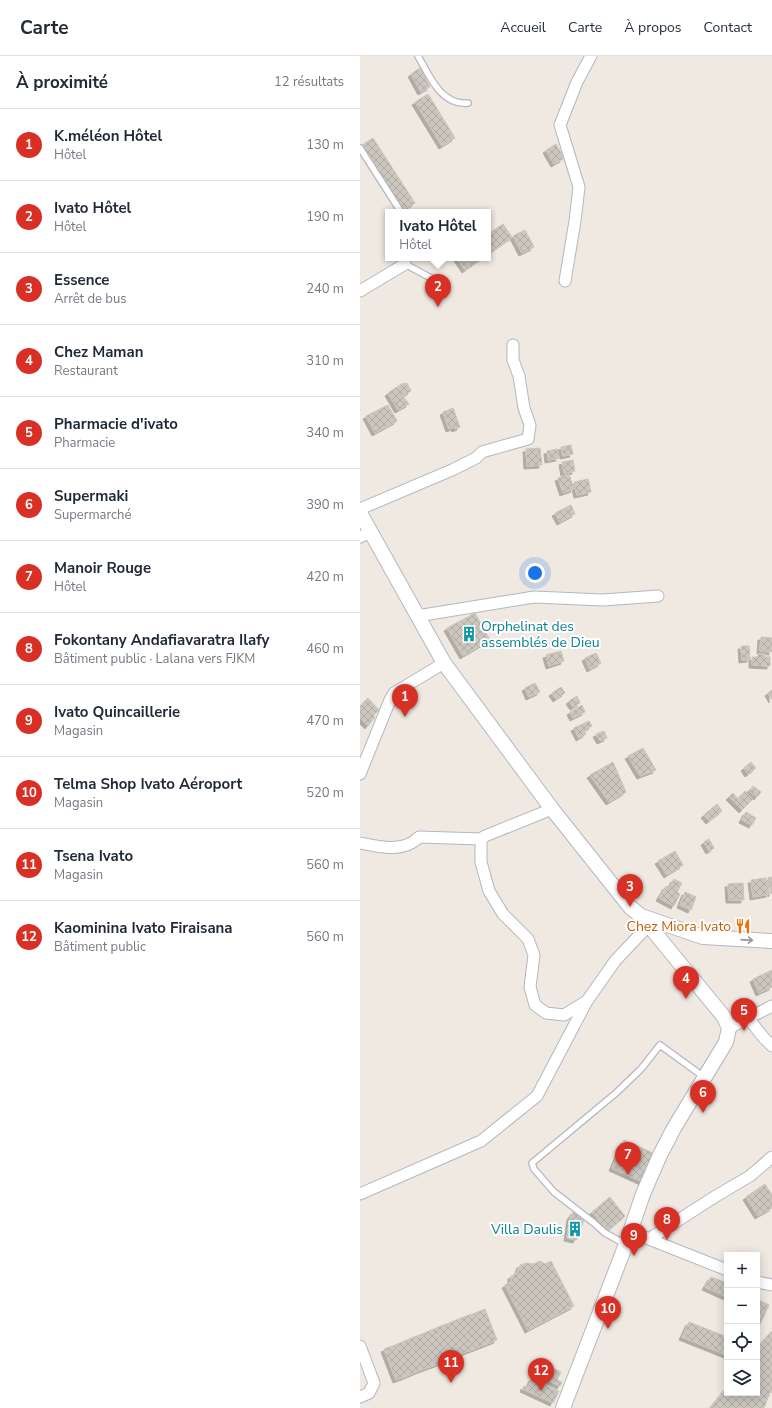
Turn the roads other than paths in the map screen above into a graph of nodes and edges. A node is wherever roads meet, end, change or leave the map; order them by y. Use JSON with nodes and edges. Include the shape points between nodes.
{"nodes":[{"id":1,"x":418,"y":56,"type":"edge"},
{"id":2,"x":591,"y":56,"type":"edge"},
{"id":3,"x":468,"y":104,"type":"dead end"},
{"id":4,"x":360,"y":148,"type":"edge"},
{"id":5,"x":399,"y":209,"type":"edge"},
{"id":6,"x":405,"y":264,"type":"joint"},
{"id":7,"x":565,"y":281,"type":"dead end"},
{"id":8,"x":442,"y":284,"type":"dead end"},
{"id":9,"x":360,"y":291,"type":"edge"},
{"id":10,"x":513,"y":345,"type":"dead end"},
{"id":11,"x":360,"y":509,"type":"edge"},
{"id":12,"x":360,"y":513,"type":"edge"},
{"id":13,"x":366,"y":534,"type":"edge"},
{"id":14,"x":658,"y":596,"type":"dead end"},
{"id":15,"x":417,"y":616,"type":"junction"},
{"id":16,"x":444,"y":664,"type":"junction"},
{"id":17,"x":360,"y":774,"type":"edge"},
{"id":18,"x":552,"y":809,"type":"junction"},
{"id":19,"x":481,"y":839,"type":"junction"},
{"id":20,"x":360,"y":843,"type":"edge"},
{"id":21,"x":645,"y":921,"type":"junction"},
{"id":22,"x":772,"y":942,"type":"edge"},
{"id":23,"x":587,"y":1001,"type":"junction"},
{"id":24,"x":772,"y":1006,"type":"edge"},
{"id":25,"x":748,"y":1018,"type":"junction"},
{"id":26,"x":730,"y":1028,"type":"junction"},
{"id":27,"x":772,"y":1046,"type":"edge"},
{"id":28,"x":704,"y":1076,"type":"junction"},
{"id":29,"x":772,"y":1157,"type":"edge"},
{"id":30,"x":360,"y":1194,"type":"edge"},
{"id":31,"x":630,"y":1231,"type":"junction"},
{"id":32,"x":649,"y":1239,"type":"junction"},
{"id":33,"x":626,"y":1244,"type":"junction"},
{"id":34,"x":724,"y":1269,"type":"edge"},
{"id":35,"x":760,"y":1283,"type":"edge"},
{"id":36,"x":772,"y":1285,"type":"edge"},
{"id":37,"x":360,"y":1346,"type":"edge"},
{"id":38,"x":360,"y":1397,"type":"edge"},
{"id":39,"x":563,"y":1408,"type":"edge"}],
"edges":[{"from":1,"to":3,"type":"lane","via":[[446,98],[458,104]]},
{"from":2,"to":7,"type":"street","via":[[577,82],[560,125],[579,187]]},
{"from":4,"to":5,"type":"lane"},
{"from":6,"to":8,"type":"lane"},
{"from":6,"to":9,"type":"street"},
{"from":10,"to":11,"type":"street","via":[[513,360],[530,424],[528,439],[482,452],[476,458],[452,470]]},
{"from":12,"to":13,"type":"street"},
{"from":13,"to":15,"type":"street"},
{"from":14,"to":15,"type":"street","via":[[603,600],[534,597]]},
{"from":15,"to":16,"type":"street"},
{"from":16,"to":17,"type":"street","via":[[394,693]]},
{"from":16,"to":18,"type":"street"},
{"from":18,"to":19,"type":"street"},
{"from":18,"to":21,"type":"street"},
{"from":19,"to":20,"type":"street","via":[[419,837],[410,845],[397,847]]},
{"from":19,"to":23,"type":"street","via":[[481,862],[489,891],[503,914],[528,939],[534,955],[530,987],[535,1005],[546,1013],[564,1015]]},
{"from":21,"to":22,"type":"street","one_way":true,"via":[[703,937]]},
{"from":21,"to":23,"type":"street"},
{"from":21,"to":26,"type":"street","via":[[724,1017]]},
{"from":23,"to":30,"type":"street","via":[[537,1096],[481,1141]]},
{"from":24,"to":25,"type":"street"},
{"from":25,"to":26,"type":"street"},
{"from":25,"to":27,"type":"street"},
{"from":26,"to":28,"type":"street","via":[[726,1042]]},
{"from":28,"to":31,"type":"street","via":[[660,1155]]},
{"from":28,"to":33,"type":"lane","via":[[660,1045],[641,1069],[616,1093],[532,1163],[554,1192],[604,1233]]},
{"from":29,"to":32,"type":"street","via":[[750,1176]]},
{"from":31,"to":32,"type":"street"},
{"from":31,"to":33,"type":"street"},
{"from":32,"to":34,"type":"street"},
{"from":33,"to":39,"type":"street"},
{"from":35,"to":36,"type":"street"},
{"from":37,"to":38,"type":"street","via":[[374,1383],[369,1393]]}]}
